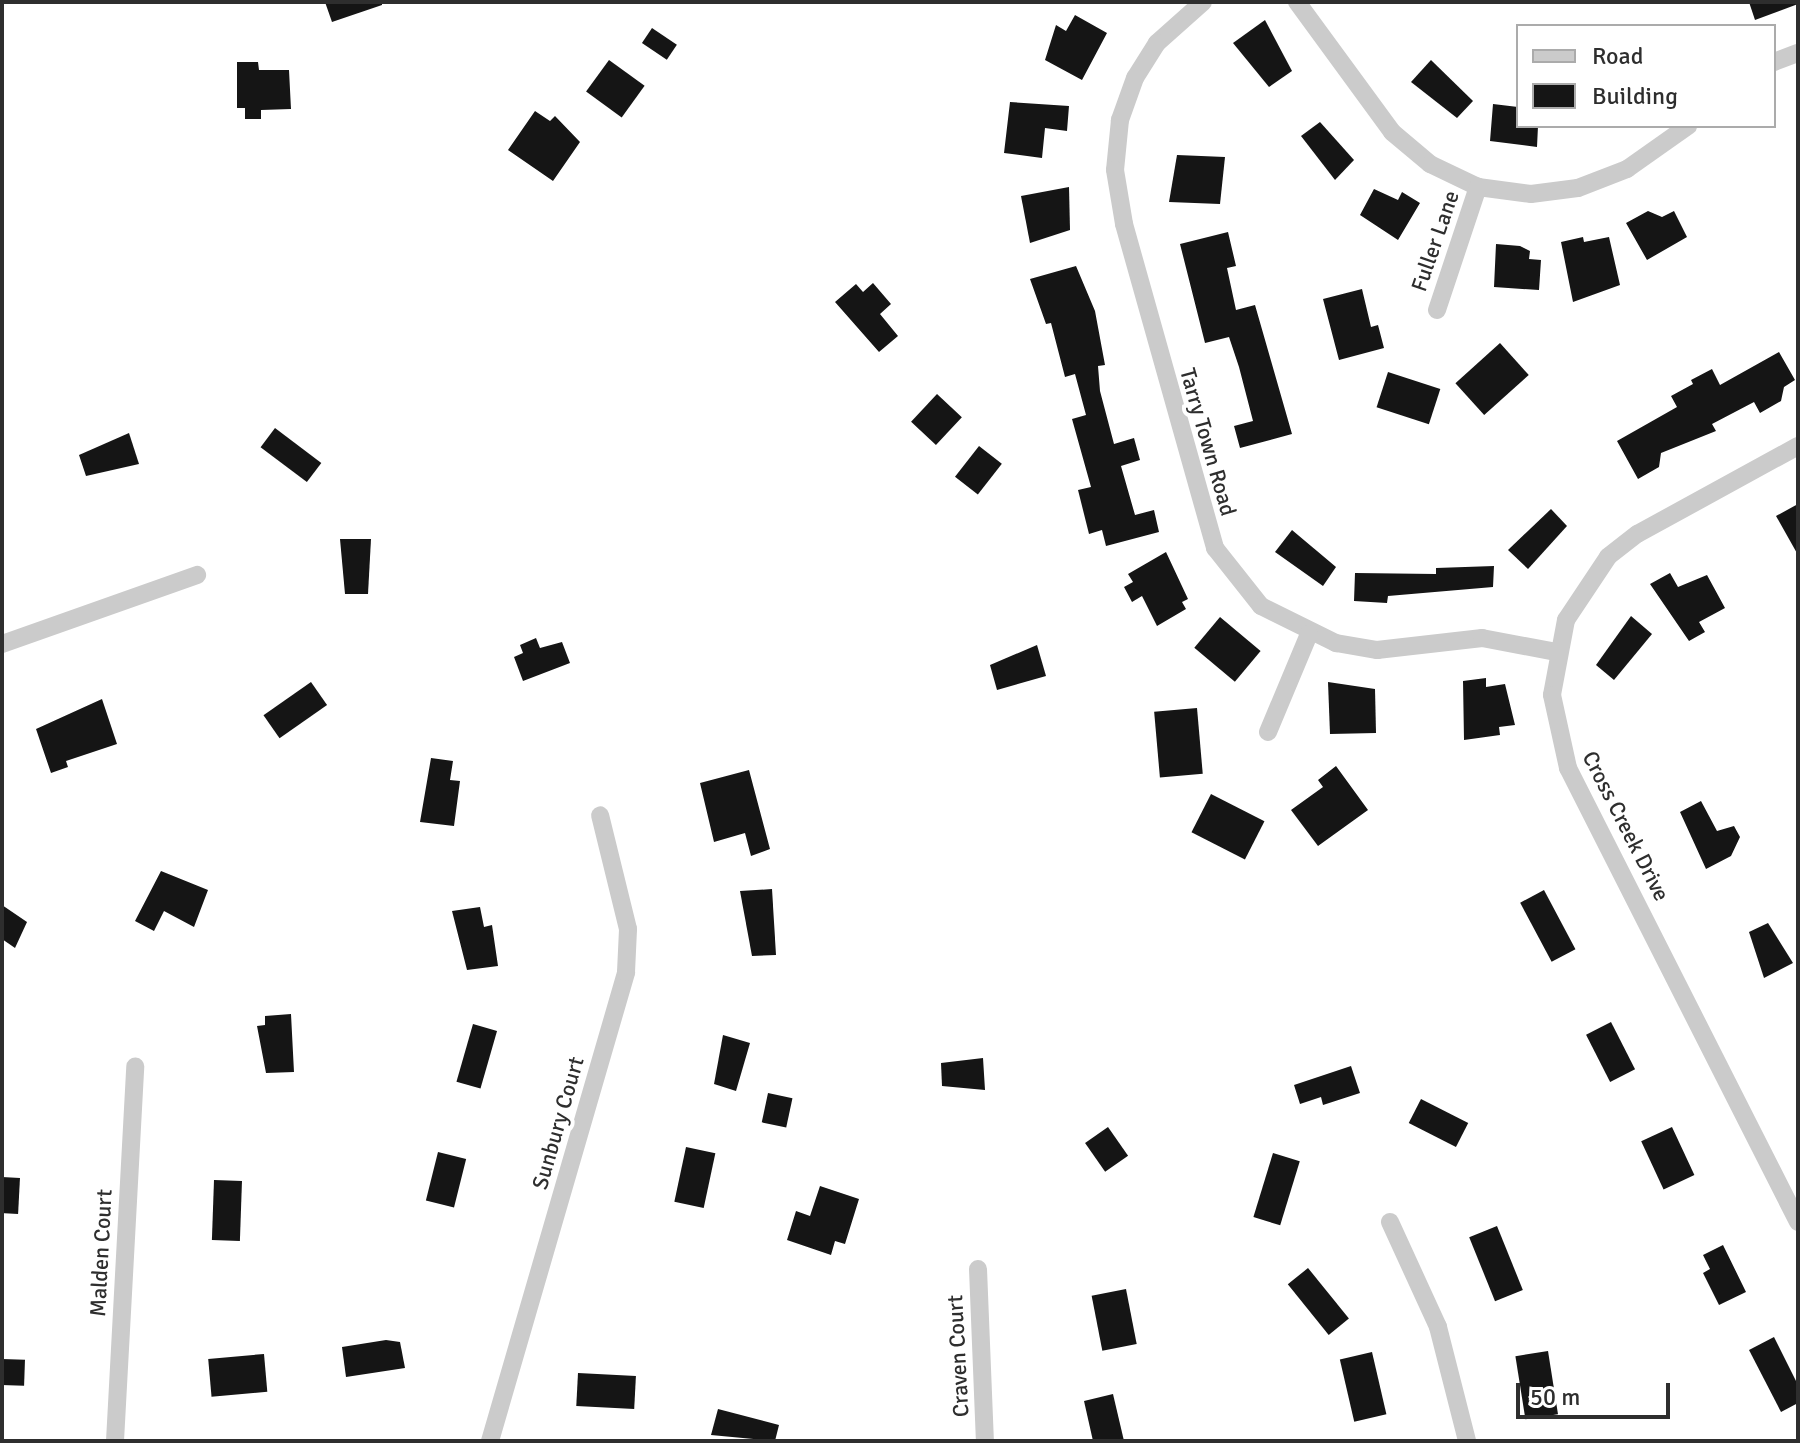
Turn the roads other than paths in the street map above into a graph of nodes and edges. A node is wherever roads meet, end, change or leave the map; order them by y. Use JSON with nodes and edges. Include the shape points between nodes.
{"nodes":[{"id":1,"x":1203,"y":2,"type":"edge"},
{"id":2,"x":1297,"y":2,"type":"edge"},
{"id":3,"x":1798,"y":53,"type":"edge"},
{"id":4,"x":1776,"y":61,"type":"edge"},
{"id":5,"x":1685,"y":128,"type":"edge"},
{"id":6,"x":1478,"y":187,"type":"junction"},
{"id":7,"x":1437,"y":310,"type":"dead end"},
{"id":8,"x":1798,"y":446,"type":"edge"},
{"id":9,"x":197,"y":575,"type":"dead end"},
{"id":10,"x":1309,"y":634,"type":"junction"},
{"id":11,"x":2,"y":644,"type":"edge"},
{"id":12,"x":1556,"y":652,"type":"junction"},
{"id":13,"x":1268,"y":732,"type":"dead end"},
{"id":14,"x":600,"y":815,"type":"dead end"},
{"id":15,"x":135,"y":1067,"type":"dead end"},
{"id":16,"x":1390,"y":1222,"type":"dead end"},
{"id":17,"x":1798,"y":1222,"type":"edge"},
{"id":18,"x":978,"y":1269,"type":"dead end"},
{"id":19,"x":115,"y":1441,"type":"edge"},
{"id":20,"x":490,"y":1441,"type":"edge"},
{"id":21,"x":985,"y":1441,"type":"edge"},
{"id":22,"x":1467,"y":1441,"type":"edge"}],
"edges":[{"from":1,"to":10,"type":"street","name":"Tarry Town Road","via":[[1157,43],[1135,78],[1115,147],[1117,193],[1215,548],[1261,606]]},
{"from":2,"to":6,"type":"street","via":[[1392,132],[1430,164]]},
{"from":3,"to":4,"type":"street"},
{"from":5,"to":6,"type":"street","via":[[1627,169],[1578,188],[1531,194]]},
{"from":6,"to":7,"type":"street","name":"Fuller Lane"},
{"from":8,"to":12,"type":"street","name":"Cross Creek Drive","via":[[1637,534],[1608,557],[1574,604]]},
{"from":9,"to":11,"type":"street"},
{"from":10,"to":12,"type":"street","name":"Tarry Town Road","via":[[1377,650],[1482,638]]},
{"from":10,"to":13,"type":"street"},
{"from":12,"to":17,"type":"street","name":"Cross Creek Drive","via":[[1553,710],[1568,768]]},
{"from":14,"to":20,"type":"street","name":"Sunbury Court","via":[[628,929],[626,972]]},
{"from":15,"to":19,"type":"street","name":"Malden Court"},
{"from":16,"to":22,"type":"street","via":[[1438,1327]]},
{"from":18,"to":21,"type":"street","name":"Craven Court"}]}
